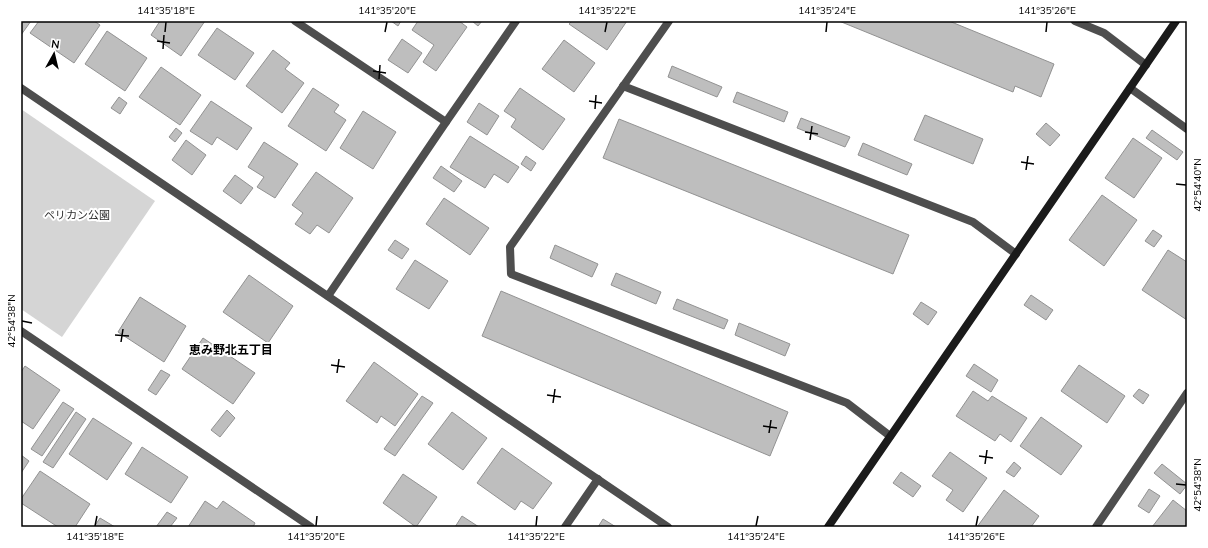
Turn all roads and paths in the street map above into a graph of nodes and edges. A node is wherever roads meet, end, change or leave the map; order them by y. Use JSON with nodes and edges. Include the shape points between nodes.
{"nodes":[{"id":1,"x":295,"y":21,"type":"edge"},
{"id":2,"x":516,"y":21,"type":"edge"},
{"id":3,"x":669,"y":21,"type":"edge"},
{"id":4,"x":1075,"y":21,"type":"edge"},
{"id":5,"x":1176,"y":21,"type":"edge"},
{"id":6,"x":1146,"y":65,"type":"junction"},
{"id":7,"x":623,"y":86,"type":"junction"},
{"id":8,"x":21,"y":88,"type":"edge"},
{"id":9,"x":1130,"y":88,"type":"junction"},
{"id":10,"x":446,"y":122,"type":"junction"},
{"id":11,"x":1187,"y":129,"type":"edge"},
{"id":12,"x":1016,"y":254,"type":"junction"},
{"id":13,"x":328,"y":296,"type":"junction"},
{"id":14,"x":21,"y":331,"type":"edge"},
{"id":15,"x":1187,"y":393,"type":"edge"},
{"id":16,"x":890,"y":436,"type":"junction"},
{"id":17,"x":598,"y":479,"type":"junction"},
{"id":18,"x":311,"y":527,"type":"edge"},
{"id":19,"x":565,"y":527,"type":"edge"},
{"id":20,"x":668,"y":527,"type":"edge"},
{"id":21,"x":828,"y":527,"type":"edge"},
{"id":22,"x":1096,"y":527,"type":"edge"}],
"edges":[{"from":1,"to":10,"type":"street"},
{"from":2,"to":10,"type":"street"},
{"from":3,"to":7,"type":"street"},
{"from":4,"to":6,"type":"street","via":[[1104,33]]},
{"from":5,"to":6,"type":"street"},
{"from":6,"to":9,"type":"street"},
{"from":7,"to":12,"type":"street","via":[[973,222]]},
{"from":7,"to":16,"type":"street","via":[[510,247],[510,274],[847,403]]},
{"from":8,"to":13,"type":"street"},
{"from":9,"to":11,"type":"street"},
{"from":9,"to":12,"type":"street"},
{"from":10,"to":13,"type":"street"},
{"from":12,"to":16,"type":"street"},
{"from":13,"to":17,"type":"street"},
{"from":14,"to":18,"type":"street"},
{"from":15,"to":22,"type":"street"},
{"from":16,"to":21,"type":"street"},
{"from":17,"to":19,"type":"street"},
{"from":17,"to":20,"type":"street"}]}
